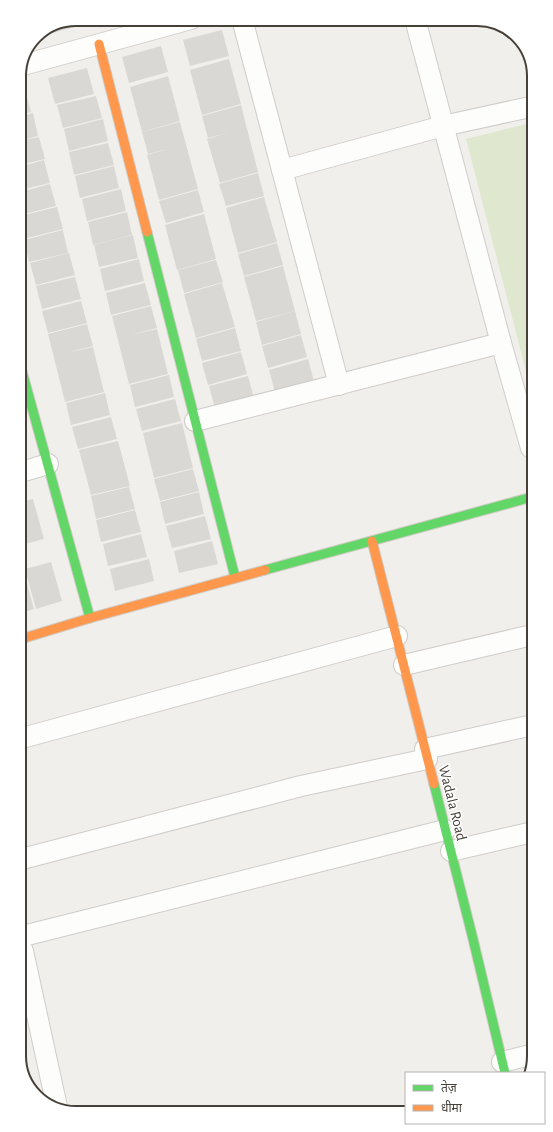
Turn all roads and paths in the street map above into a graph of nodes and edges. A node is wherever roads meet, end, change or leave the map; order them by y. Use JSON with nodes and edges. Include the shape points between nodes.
{"nodes":[{"id":1,"x":165,"y":26,"type":"edge"},
{"id":2,"x":244,"y":26,"type":"edge"},
{"id":3,"x":417,"y":26,"type":"edge"},
{"id":4,"x":99,"y":44,"type":"junction"},
{"id":5,"x":28,"y":63,"type":"edge"},
{"id":6,"x":527,"y":107,"type":"edge"},
{"id":7,"x":443,"y":126,"type":"junction"},
{"id":8,"x":282,"y":170,"type":"junction"},
{"id":9,"x":501,"y":343,"type":"junction"},
{"id":10,"x":26,"y":385,"type":"edge"},
{"id":11,"x":339,"y":385,"type":"junction"},
{"id":12,"x":195,"y":421,"type":"junction"},
{"id":13,"x":527,"y":434,"type":"edge"},
{"id":14,"x":48,"y":464,"type":"junction"},
{"id":15,"x":26,"y":471,"type":"edge"},
{"id":16,"x":527,"y":498,"type":"edge"},
{"id":17,"x":372,"y":540,"type":"junction"},
{"id":18,"x":235,"y":577,"type":"junction"},
{"id":19,"x":90,"y":618,"type":"junction"},
{"id":20,"x":397,"y":636,"type":"junction"},
{"id":21,"x":527,"y":636,"type":"edge"},
{"id":22,"x":26,"y":638,"type":"edge"},
{"id":23,"x":404,"y":665,"type":"junction"},
{"id":24,"x":527,"y":727,"type":"edge"},
{"id":25,"x":26,"y":737,"type":"edge"},
{"id":26,"x":426,"y":754,"type":"junction"},
{"id":27,"x":445,"y":830,"type":"junction"},
{"id":28,"x":527,"y":833,"type":"edge"},
{"id":29,"x":451,"y":851,"type":"junction"},
{"id":30,"x":26,"y":858,"type":"edge"},
{"id":31,"x":26,"y":935,"type":"edge"},
{"id":32,"x":26,"y":965,"type":"edge"},
{"id":33,"x":527,"y":1057,"type":"edge"},
{"id":34,"x":503,"y":1067,"type":"edge"},
{"id":35,"x":56,"y":1102,"type":"edge"}],
"edges":[{"from":1,"to":4,"type":"street"},
{"from":2,"to":8,"type":"street"},
{"from":3,"to":7,"type":"street"},
{"from":4,"to":5,"type":"street"},
{"from":4,"to":12,"type":"street"},
{"from":6,"to":7,"type":"street"},
{"from":7,"to":8,"type":"street"},
{"from":7,"to":9,"type":"street"},
{"from":8,"to":11,"type":"street"},
{"from":9,"to":11,"type":"street"},
{"from":9,"to":13,"type":"street"},
{"from":10,"to":14,"type":"street"},
{"from":11,"to":12,"type":"street"},
{"from":12,"to":18,"type":"street"},
{"from":14,"to":15,"type":"street"},
{"from":14,"to":19,"type":"street"},
{"from":16,"to":17,"type":"street"},
{"from":17,"to":18,"type":"street"},
{"from":17,"to":20,"type":"street","name":"Wadala Road"},
{"from":18,"to":19,"type":"street"},
{"from":19,"to":22,"type":"street"},
{"from":20,"to":23,"type":"street","name":"Wadala Road"},
{"from":20,"to":25,"type":"street"},
{"from":21,"to":23,"type":"street"},
{"from":23,"to":26,"type":"street","name":"Wadala Road"},
{"from":24,"to":26,"type":"street"},
{"from":26,"to":27,"type":"street","name":"Wadala Road"},
{"from":26,"to":30,"type":"street"},
{"from":27,"to":29,"type":"street","name":"Wadala Road"},
{"from":27,"to":31,"type":"street"},
{"from":28,"to":29,"type":"street"},
{"from":29,"to":34,"type":"street","name":"Wadala Road"},
{"from":32,"to":35,"type":"street"},
{"from":33,"to":34,"type":"street"}]}
